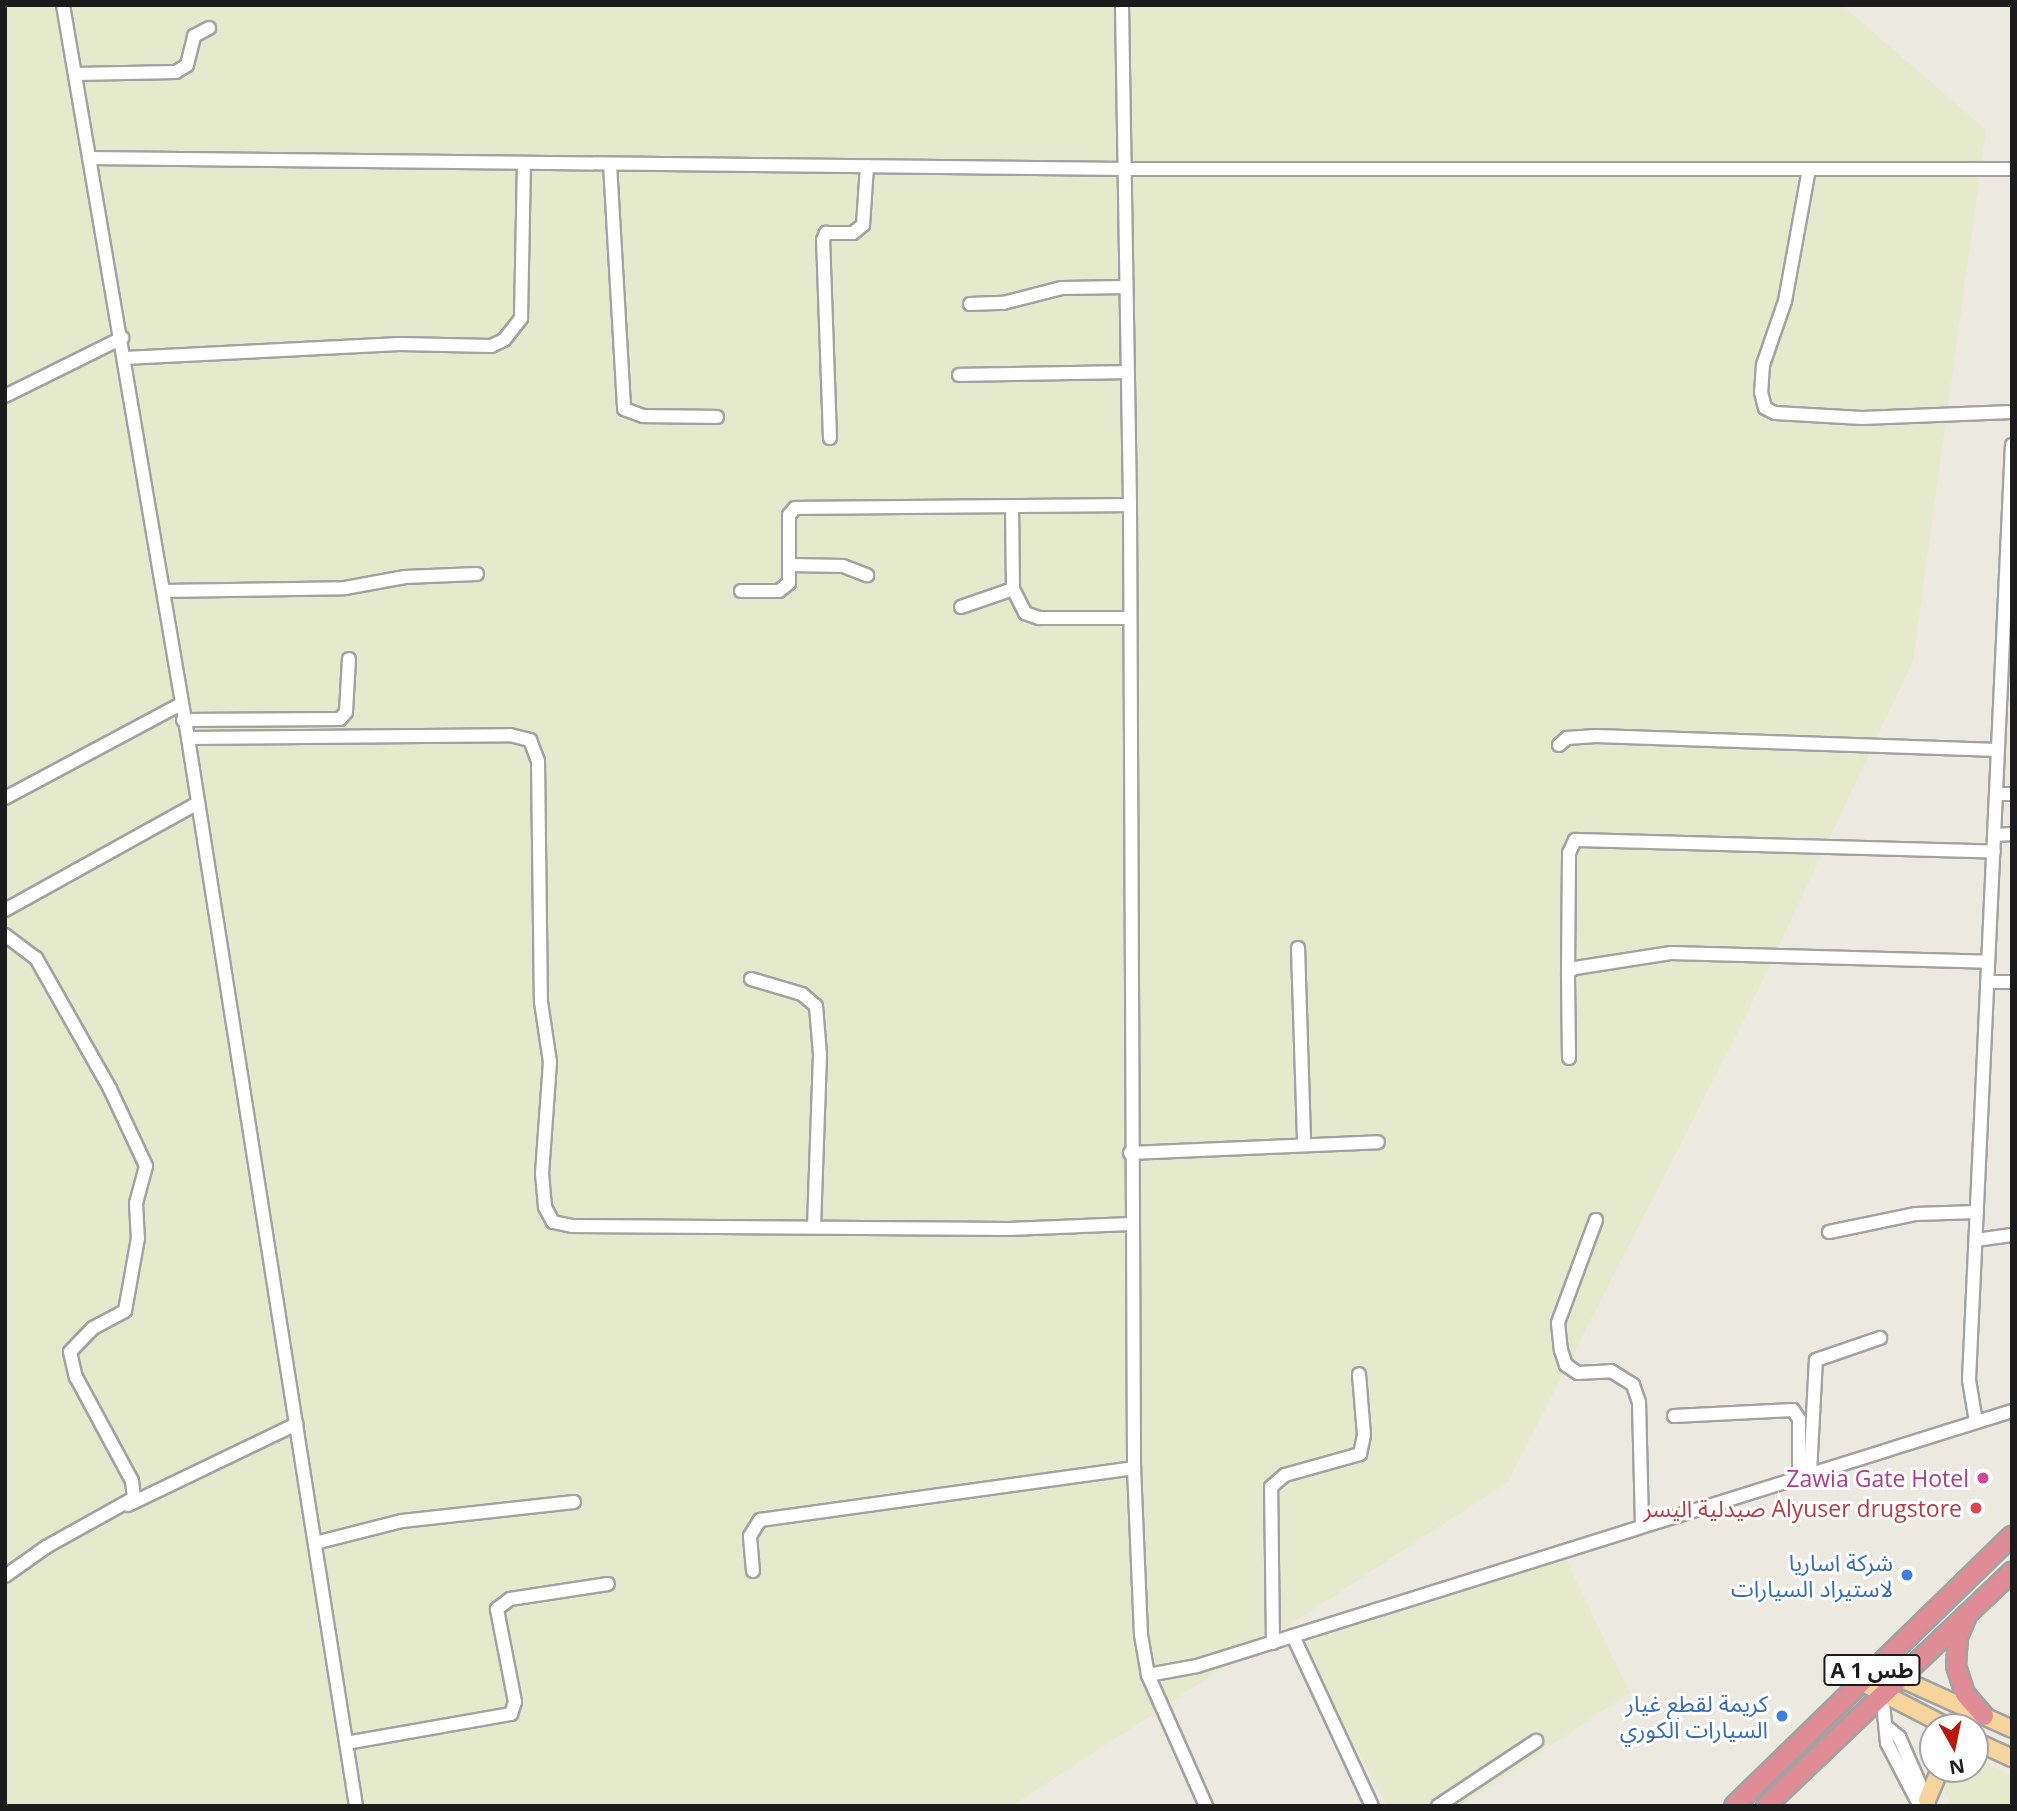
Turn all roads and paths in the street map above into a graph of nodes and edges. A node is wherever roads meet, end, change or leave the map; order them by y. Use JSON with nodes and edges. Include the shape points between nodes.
{"nodes":[{"id":1,"x":63,"y":5,"type":"edge"},
{"id":2,"x":1122,"y":5,"type":"edge"},
{"id":3,"x":209,"y":28,"type":"dead end"},
{"id":4,"x":75,"y":74,"type":"junction"},
{"id":5,"x":89,"y":158,"type":"junction"},
{"id":6,"x":524,"y":163,"type":"junction"},
{"id":7,"x":610,"y":164,"type":"junction"},
{"id":8,"x":867,"y":166,"type":"junction"},
{"id":9,"x":1125,"y":169,"type":"junction"},
{"id":10,"x":1809,"y":169,"type":"junction"},
{"id":11,"x":2012,"y":169,"type":"edge"},
{"id":12,"x":1126,"y":287,"type":"junction"},
{"id":13,"x":970,"y":304,"type":"dead end"},
{"id":14,"x":122,"y":338,"type":"junction"},
{"id":15,"x":125,"y":358,"type":"junction"},
{"id":16,"x":1126,"y":372,"type":"junction"},
{"id":17,"x":959,"y":375,"type":"dead end"},
{"id":18,"x":5,"y":396,"type":"edge"},
{"id":19,"x":2012,"y":412,"type":"edge"},
{"id":20,"x":717,"y":417,"type":"dead end"},
{"id":21,"x":830,"y":438,"type":"dead end"},
{"id":22,"x":2012,"y":445,"type":"edge"},
{"id":23,"x":1130,"y":505,"type":"junction"},
{"id":24,"x":1012,"y":506,"type":"junction"},
{"id":25,"x":790,"y":565,"type":"junction"},
{"id":26,"x":477,"y":574,"type":"dead end"},
{"id":27,"x":867,"y":575,"type":"dead end"},
{"id":28,"x":1013,"y":589,"type":"junction"},
{"id":29,"x":741,"y":591,"type":"dead end"},
{"id":30,"x":163,"y":592,"type":"junction"},
{"id":31,"x":961,"y":607,"type":"dead end"},
{"id":32,"x":1130,"y":618,"type":"junction"},
{"id":33,"x":349,"y":659,"type":"dead end"},
{"id":34,"x":181,"y":704,"type":"junction"},
{"id":35,"x":183,"y":720,"type":"junction"},
{"id":36,"x":188,"y":738,"type":"junction"},
{"id":37,"x":1559,"y":746,"type":"dead end"},
{"id":38,"x":1998,"y":750,"type":"junction"},
{"id":39,"x":1996,"y":794,"type":"junction"},
{"id":40,"x":2012,"y":794,"type":"edge"},
{"id":41,"x":5,"y":799,"type":"edge"},
{"id":42,"x":198,"y":803,"type":"junction"},
{"id":43,"x":2012,"y":834,"type":"edge"},
{"id":44,"x":1995,"y":835,"type":"junction"},
{"id":45,"x":1994,"y":852,"type":"junction"},
{"id":46,"x":5,"y":910,"type":"edge"},
{"id":47,"x":5,"y":935,"type":"edge"},
{"id":48,"x":1297,"y":948,"type":"dead end"},
{"id":49,"x":1988,"y":962,"type":"junction"},
{"id":50,"x":1568,"y":972,"type":"junction"},
{"id":51,"x":751,"y":979,"type":"dead end"},
{"id":52,"x":1987,"y":982,"type":"junction"},
{"id":53,"x":2012,"y":982,"type":"edge"},
{"id":54,"x":1569,"y":1058,"type":"dead end"},
{"id":55,"x":1304,"y":1142,"type":"junction"},
{"id":56,"x":1378,"y":1142,"type":"dead end"},
{"id":57,"x":1130,"y":1153,"type":"junction"},
{"id":58,"x":1977,"y":1212,"type":"junction"},
{"id":59,"x":1595,"y":1220,"type":"dead end"},
{"id":60,"x":1130,"y":1224,"type":"junction"},
{"id":61,"x":814,"y":1227,"type":"junction"},
{"id":62,"x":1829,"y":1231,"type":"dead end"},
{"id":63,"x":2012,"y":1235,"type":"edge"},
{"id":64,"x":1976,"y":1240,"type":"junction"},
{"id":65,"x":1880,"y":1338,"type":"dead end"},
{"id":66,"x":1359,"y":1374,"type":"dead end"},
{"id":67,"x":2012,"y":1411,"type":"edge"},
{"id":68,"x":1674,"y":1416,"type":"dead end"},
{"id":69,"x":1976,"y":1423,"type":"junction"},
{"id":70,"x":296,"y":1424,"type":"junction"},
{"id":71,"x":1134,"y":1468,"type":"junction"},
{"id":72,"x":1805,"y":1475,"type":"junction"},
{"id":73,"x":574,"y":1502,"type":"dead end"},
{"id":74,"x":121,"y":1508,"type":"junction"},
{"id":75,"x":1642,"y":1525,"type":"junction"},
{"id":76,"x":2012,"y":1536,"type":"edge"},
{"id":77,"x":315,"y":1543,"type":"junction"},
{"id":78,"x":753,"y":1571,"type":"dead end"},
{"id":79,"x":2012,"y":1572,"type":"edge"},
{"id":80,"x":5,"y":1576,"type":"edge"},
{"id":81,"x":608,"y":1584,"type":"dead end"},
{"id":82,"x":1970,"y":1611,"type":"junction"},
{"id":83,"x":1293,"y":1636,"type":"junction"},
{"id":84,"x":1273,"y":1643,"type":"junction"},
{"id":85,"x":1875,"y":1667,"type":"junction"},
{"id":86,"x":1149,"y":1675,"type":"junction"},
{"id":87,"x":1899,"y":1678,"type":"junction"},
{"id":88,"x":1859,"y":1681,"type":"junction"},
{"id":89,"x":1882,"y":1693,"type":"junction"},
{"id":90,"x":1921,"y":1713,"type":"edge"},
{"id":91,"x":1977,"y":1713,"type":"edge"},
{"id":92,"x":1981,"y":1713,"type":"edge"},
{"id":93,"x":1989,"y":1718,"type":"edge"},
{"id":94,"x":2012,"y":1729,"type":"edge"},
{"id":95,"x":1536,"y":1741,"type":"dead end"},
{"id":96,"x":346,"y":1743,"type":"junction"},
{"id":97,"x":1989,"y":1748,"type":"edge"},
{"id":98,"x":2012,"y":1758,"type":"edge"},
{"id":99,"x":1934,"y":1783,"type":"edge"},
{"id":100,"x":1925,"y":1804,"type":"edge"},
{"id":101,"x":356,"y":1806,"type":"edge"},
{"id":102,"x":1206,"y":1806,"type":"edge"},
{"id":103,"x":1372,"y":1806,"type":"edge"},
{"id":104,"x":1438,"y":1806,"type":"edge"},
{"id":105,"x":1734,"y":1806,"type":"edge"},
{"id":106,"x":1766,"y":1806,"type":"edge"}],
"edges":[{"from":1,"to":4,"type":"street"},
{"from":2,"to":9,"type":"street"},
{"from":3,"to":4,"type":"street","via":[[194,36],[187,65],[176,72]]},
{"from":4,"to":5,"type":"street"},
{"from":5,"to":6,"type":"street"},
{"from":5,"to":14,"type":"street"},
{"from":6,"to":7,"type":"street"},
{"from":6,"to":15,"type":"street","via":[[521,318],[504,340],[491,346],[400,344]]},
{"from":7,"to":8,"type":"street"},
{"from":7,"to":20,"type":"street","via":[[624,409],[643,416]]},
{"from":8,"to":9,"type":"street"},
{"from":8,"to":21,"type":"street","via":[[863,225],[853,233],[826,233],[822,240]]},
{"from":9,"to":10,"type":"street"},
{"from":9,"to":12,"type":"street"},
{"from":10,"to":11,"type":"street"},
{"from":10,"to":19,"type":"street","via":[[1786,301],[1763,365],[1760,392],[1765,408],[1775,413],[1862,418]]},
{"from":12,"to":13,"type":"street","via":[[1062,288],[1003,303]]},
{"from":12,"to":16,"type":"street"},
{"from":14,"to":15,"type":"street"},
{"from":14,"to":18,"type":"street"},
{"from":15,"to":30,"type":"street"},
{"from":16,"to":17,"type":"street"},
{"from":16,"to":23,"type":"street"},
{"from":22,"to":38,"type":"street"},
{"from":23,"to":24,"type":"street"},
{"from":23,"to":32,"type":"street"},
{"from":24,"to":25,"type":"street","via":[[795,508],[789,515]]},
{"from":24,"to":28,"type":"street"},
{"from":25,"to":27,"type":"street","via":[[843,566]]},
{"from":25,"to":29,"type":"street","via":[[785,588]]},
{"from":26,"to":30,"type":"street","via":[[405,577],[345,588]]},
{"from":28,"to":31,"type":"street"},
{"from":28,"to":32,"type":"street","via":[[1031,616]]},
{"from":30,"to":34,"type":"street"},
{"from":32,"to":57,"type":"street"},
{"from":33,"to":35,"type":"street","via":[[346,712],[340,719]]},
{"from":34,"to":35,"type":"street"},
{"from":34,"to":41,"type":"street"},
{"from":35,"to":36,"type":"street"},
{"from":36,"to":42,"type":"street"},
{"from":36,"to":61,"type":"street","via":[[510,735],[530,740],[538,761],[541,1002],[550,1062],[542,1172],[549,1219],[572,1226]]},
{"from":37,"to":38,"type":"street","via":[[1567,738],[1596,736]]},
{"from":38,"to":39,"type":"street"},
{"from":39,"to":40,"type":"street"},
{"from":39,"to":44,"type":"street"},
{"from":42,"to":46,"type":"street"},
{"from":42,"to":70,"type":"street"},
{"from":43,"to":44,"type":"street"},
{"from":44,"to":45,"type":"street"},
{"from":45,"to":49,"type":"street"},
{"from":45,"to":50,"type":"street","via":[[1575,841],[1569,853]]},
{"from":47,"to":74,"type":"street","via":[[36,958],[110,1089],[146,1166],[136,1202],[138,1238],[125,1311],[93,1328],[70,1352],[76,1377],[136,1490]]},
{"from":48,"to":55,"type":"street"},
{"from":49,"to":50,"type":"street","via":[[1671,953],[1612,960]]},
{"from":49,"to":52,"type":"street"},
{"from":50,"to":54,"type":"street"},
{"from":51,"to":61,"type":"street","via":[[802,994],[816,1006],[820,1055]]},
{"from":52,"to":53,"type":"street"},
{"from":52,"to":58,"type":"street"},
{"from":55,"to":56,"type":"street"},
{"from":55,"to":57,"type":"street"},
{"from":57,"to":60,"type":"street"},
{"from":58,"to":62,"type":"street","via":[[1916,1214]]},
{"from":58,"to":64,"type":"street"},
{"from":59,"to":75,"type":"street","via":[[1558,1323],[1561,1350],[1566,1365],[1578,1373],[1611,1371],[1633,1385],[1639,1402]]},
{"from":60,"to":61,"type":"street"},
{"from":60,"to":71,"type":"street"},
{"from":63,"to":64,"type":"street"},
{"from":64,"to":69,"type":"street","via":[[1969,1380]]},
{"from":65,"to":72,"type":"street","via":[[1816,1360]]},
{"from":66,"to":84,"type":"street","via":[[1364,1435],[1360,1454],[1285,1475],[1271,1487]]},
{"from":67,"to":69,"type":"street"},
{"from":68,"to":72,"type":"street","via":[[1793,1410],[1799,1419]]},
{"from":69,"to":72,"type":"street"},
{"from":70,"to":74,"type":"street"},
{"from":70,"to":77,"type":"street"},
{"from":71,"to":78,"type":"street","via":[[761,1520],[750,1536]]},
{"from":71,"to":86,"type":"street","via":[[1141,1646]]},
{"from":72,"to":75,"type":"street"},
{"from":73,"to":77,"type":"street","via":[[402,1521]]},
{"from":74,"to":80,"type":"street","via":[[46,1546]]},
{"from":75,"to":83,"type":"street"},
{"from":76,"to":85,"type":"highway","number":"A 1 طس"},
{"from":77,"to":96,"type":"street"},
{"from":79,"to":82,"type":"highway","number":"A 1 طس"},
{"from":81,"to":96,"type":"street","via":[[510,1599],[497,1609],[515,1702],[511,1714]]},
{"from":82,"to":87,"type":"highway","number":"A 1 طس"},
{"from":82,"to":92,"type":"highway","via":[[1958,1637],[1956,1666],[1965,1694]]},
{"from":83,"to":84,"type":"street"},
{"from":83,"to":103,"type":"street"},
{"from":84,"to":86,"type":"street"},
{"from":85,"to":87,"type":"main road"},
{"from":85,"to":88,"type":"highway","number":"A 1 طس"},
{"from":86,"to":102,"type":"street"},
{"from":87,"to":89,"type":"highway","number":"A 1 طس"},
{"from":87,"to":91,"type":"main road"},
{"from":88,"to":89,"type":"main road"},
{"from":88,"to":105,"type":"highway","number":"A 1 طس"},
{"from":89,"to":90,"type":"main road"},
{"from":89,"to":100,"type":"street","via":[[1887,1727],[1899,1737]]},
{"from":89,"to":106,"type":"highway","number":"A 1 طس"},
{"from":93,"to":94,"type":"main road"},
{"from":95,"to":104,"type":"street"},
{"from":96,"to":101,"type":"street"},
{"from":97,"to":98,"type":"main road"},
{"from":99,"to":100,"type":"main road"}]}
